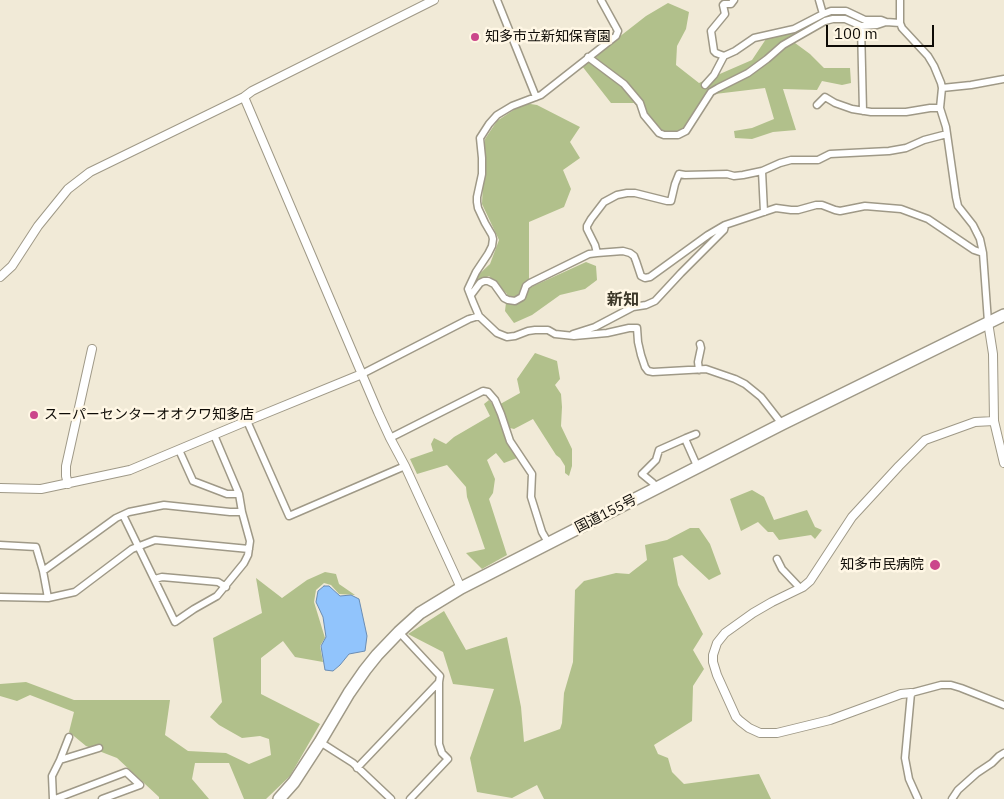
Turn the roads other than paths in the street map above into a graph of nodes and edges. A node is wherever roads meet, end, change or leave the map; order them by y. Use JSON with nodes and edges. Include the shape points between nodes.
{"nodes":[{"id":1,"x":434,"y":0,"type":"edge"},
{"id":2,"x":497,"y":0,"type":"edge"},
{"id":3,"x":601,"y":0,"type":"edge"},
{"id":4,"x":734,"y":0,"type":"edge"},
{"id":5,"x":818,"y":0,"type":"edge"},
{"id":6,"x":900,"y":0,"type":"edge"},
{"id":7,"x":823,"y":14,"type":"junction"},
{"id":8,"x":886,"y":22,"type":"junction"},
{"id":9,"x":900,"y":23,"type":"junction"},
{"id":10,"x":861,"y":26,"type":"junction"},
{"id":11,"x":724,"y":56,"type":"junction"},
{"id":12,"x":588,"y":57,"type":"junction"},
{"id":13,"x":1004,"y":78,"type":"edge"},
{"id":14,"x":704,"y":85,"type":"dead end"},
{"id":15,"x":942,"y":88,"type":"junction"},
{"id":16,"x":244,"y":97,"type":"junction"},
{"id":17,"x":536,"y":97,"type":"junction"},
{"id":18,"x":817,"y":105,"type":"dead end"},
{"id":19,"x":940,"y":108,"type":"junction"},
{"id":20,"x":863,"y":111,"type":"junction"},
{"id":21,"x":947,"y":134,"type":"junction"},
{"id":22,"x":762,"y":171,"type":"junction"},
{"id":23,"x":764,"y":212,"type":"junction"},
{"id":24,"x":725,"y":225,"type":"junction"},
{"id":25,"x":597,"y":252,"type":"junction"},
{"id":26,"x":983,"y":253,"type":"junction"},
{"id":27,"x":0,"y":277,"type":"edge"},
{"id":28,"x":471,"y":296,"type":"junction"},
{"id":29,"x":1004,"y":315,"type":"edge"},
{"id":30,"x":479,"y":316,"type":"junction"},
{"id":31,"x":988,"y":322,"type":"junction"},
{"id":32,"x":570,"y":335,"type":"junction"},
{"id":33,"x":700,"y":344,"type":"dead end"},
{"id":34,"x":92,"y":349,"type":"dead end"},
{"id":35,"x":699,"y":370,"type":"junction"},
{"id":36,"x":362,"y":374,"type":"junction"},
{"id":37,"x":247,"y":421,"type":"junction"},
{"id":38,"x":994,"y":421,"type":"junction"},
{"id":39,"x":782,"y":424,"type":"junction"},
{"id":40,"x":696,"y":434,"type":"dead end"},
{"id":41,"x":214,"y":435,"type":"junction"},
{"id":42,"x":390,"y":438,"type":"junction"},
{"id":43,"x":686,"y":438,"type":"junction"},
{"id":44,"x":179,"y":450,"type":"junction"},
{"id":45,"x":1004,"y":463,"type":"edge"},
{"id":46,"x":405,"y":466,"type":"junction"},
{"id":47,"x":698,"y":468,"type":"junction"},
{"id":48,"x":68,"y":484,"type":"junction"},
{"id":49,"x":0,"y":488,"type":"edge"},
{"id":50,"x":656,"y":489,"type":"junction"},
{"id":51,"x":239,"y":494,"type":"junction"},
{"id":52,"x":242,"y":512,"type":"junction"},
{"id":53,"x":123,"y":515,"type":"junction"},
{"id":54,"x":549,"y":544,"type":"junction"},
{"id":55,"x":0,"y":545,"type":"edge"},
{"id":56,"x":139,"y":546,"type":"junction"},
{"id":57,"x":249,"y":549,"type":"junction"},
{"id":58,"x":777,"y":560,"type":"dead end"},
{"id":59,"x":43,"y":571,"type":"junction"},
{"id":60,"x":155,"y":579,"type":"junction"},
{"id":61,"x":226,"y":587,"type":"junction"},
{"id":62,"x":460,"y":588,"type":"junction"},
{"id":63,"x":800,"y":588,"type":"junction"},
{"id":64,"x":0,"y":597,"type":"edge"},
{"id":65,"x":48,"y":598,"type":"junction"},
{"id":66,"x":399,"y":632,"type":"junction"},
{"id":67,"x":439,"y":682,"type":"junction"},
{"id":68,"x":911,"y":693,"type":"junction"},
{"id":69,"x":1004,"y":705,"type":"edge"},
{"id":70,"x":69,"y":737,"type":"dead end"},
{"id":71,"x":320,"y":742,"type":"junction"},
{"id":72,"x":99,"y":748,"type":"dead end"},
{"id":73,"x":1004,"y":753,"type":"edge"},
{"id":74,"x":60,"y":760,"type":"junction"},
{"id":75,"x":357,"y":768,"type":"junction"},
{"id":76,"x":54,"y":799,"type":"edge"},
{"id":77,"x":102,"y":799,"type":"edge"},
{"id":78,"x":279,"y":799,"type":"edge"},
{"id":79,"x":391,"y":799,"type":"edge"},
{"id":80,"x":410,"y":799,"type":"edge"},
{"id":81,"x":918,"y":799,"type":"edge"},
{"id":82,"x":952,"y":799,"type":"edge"}],
"edges":[{"from":1,"to":16,"type":"street"},
{"from":2,"to":17,"type":"street"},
{"from":3,"to":12,"type":"street","via":[[618,34]]},
{"from":4,"to":11,"type":"street","via":[[723,5],[725,14],[711,31],[714,50]]},
{"from":5,"to":7,"type":"street"},
{"from":6,"to":9,"type":"street"},
{"from":7,"to":8,"type":"street","via":[[846,10],[865,20]]},
{"from":7,"to":11,"type":"street","via":[[794,29],[754,38]]},
{"from":8,"to":9,"type":"street"},
{"from":8,"to":10,"type":"street","via":[[878,26]]},
{"from":9,"to":15,"type":"street","via":[[928,56]]},
{"from":10,"to":12,"type":"street","via":[[845,19],[833,19],[782,45],[748,73],[712,92],[686,131],[678,135],[659,133],[624,84]]},
{"from":10,"to":20,"type":"street"},
{"from":11,"to":14,"type":"street","via":[[714,75]]},
{"from":12,"to":17,"type":"street"},
{"from":13,"to":15,"type":"street"},
{"from":15,"to":19,"type":"street"},
{"from":16,"to":27,"type":"street","via":[[90,172],[68,189],[12,266]]},
{"from":16,"to":36,"type":"street"},
{"from":17,"to":28,"type":"street","via":[[497,115],[480,138],[482,166],[477,202],[493,239],[468,289]]},
{"from":18,"to":20,"type":"street","via":[[825,97]]},
{"from":19,"to":20,"type":"street","via":[[906,112]]},
{"from":19,"to":21,"type":"street"},
{"from":21,"to":22,"type":"street","via":[[906,148],[830,154],[818,160],[791,160]]},
{"from":21,"to":26,"type":"street","via":[[958,206],[977,230]]},
{"from":22,"to":23,"type":"street"},
{"from":22,"to":25,"type":"street","via":[[734,176],[679,174],[671,201],[635,193],[610,198],[587,226]]},
{"from":23,"to":24,"type":"street"},
{"from":23,"to":26,"type":"street","via":[[776,208],[798,210],[816,205],[840,211],[865,206],[900,209],[936,224]]},
{"from":24,"to":25,"type":"street","via":[[650,277],[641,276],[630,253]]},
{"from":24,"to":32,"type":"street","via":[[724,230],[654,302],[634,307],[595,327]]},
{"from":25,"to":28,"type":"street","via":[[530,283],[522,297],[515,301],[504,298],[488,281],[480,283]]},
{"from":26,"to":31,"type":"street"},
{"from":28,"to":30,"type":"street"},
{"from":29,"to":31,"type":"highway","name":"国道155号"},
{"from":30,"to":32,"type":"street","via":[[497,333],[507,337],[535,330]]},
{"from":30,"to":36,"type":"street"},
{"from":31,"to":38,"type":"street","via":[[993,347]]},
{"from":31,"to":39,"type":"highway","name":"国道155号"},
{"from":32,"to":35,"type":"street","via":[[637,328],[641,355],[648,371]]},
{"from":33,"to":35,"type":"street"},
{"from":34,"to":48,"type":"street","via":[[66,466]]},
{"from":35,"to":39,"type":"street","via":[[706,369],[745,384],[762,397]]},
{"from":36,"to":37,"type":"street"},
{"from":36,"to":42,"type":"street"},
{"from":37,"to":41,"type":"street"},
{"from":37,"to":46,"type":"street","via":[[289,516]]},
{"from":38,"to":45,"type":"street"},
{"from":38,"to":63,"type":"street","via":[[975,422],[925,440],[852,517],[810,581]]},
{"from":39,"to":47,"type":"highway","name":"国道155号"},
{"from":40,"to":43,"type":"street"},
{"from":41,"to":44,"type":"street"},
{"from":41,"to":51,"type":"street"},
{"from":42,"to":46,"type":"street"},
{"from":42,"to":54,"type":"street","via":[[483,391],[488,392],[495,400],[510,441],[532,474],[531,498]]},
{"from":43,"to":47,"type":"street"},
{"from":43,"to":50,"type":"street","via":[[659,450],[656,460],[642,474]]},
{"from":44,"to":48,"type":"street","via":[[130,470]]},
{"from":44,"to":51,"type":"street","via":[[193,481],[226,494]]},
{"from":46,"to":62,"type":"street"},
{"from":47,"to":50,"type":"highway","name":"国道155号"},
{"from":48,"to":49,"type":"street","via":[[41,490]]},
{"from":50,"to":54,"type":"highway","name":"国道155号"},
{"from":51,"to":52,"type":"street"},
{"from":52,"to":53,"type":"street","via":[[164,505]]},
{"from":52,"to":57,"type":"street"},
{"from":53,"to":56,"type":"street"},
{"from":53,"to":59,"type":"street"},
{"from":54,"to":62,"type":"highway","name":"国道155号"},
{"from":55,"to":59,"type":"street","via":[[36,546]]},
{"from":56,"to":57,"type":"street","via":[[155,540]]},
{"from":56,"to":60,"type":"street"},
{"from":56,"to":65,"type":"street","via":[[75,592]]},
{"from":57,"to":61,"type":"street","via":[[244,564]]},
{"from":58,"to":63,"type":"street"},
{"from":59,"to":65,"type":"street"},
{"from":60,"to":61,"type":"street","via":[[218,582]]},
{"from":60,"to":61,"type":"street","via":[[175,622]]},
{"from":62,"to":66,"type":"highway","name":"国道155号","via":[[420,613]]},
{"from":63,"to":68,"type":"street","via":[[753,613],[725,633],[715,649],[718,675],[740,721],[760,733],[777,733],[830,720]]},
{"from":64,"to":65,"type":"street"},
{"from":66,"to":67,"type":"street","via":[[440,676]]},
{"from":66,"to":71,"type":"highway","name":"国道155号","via":[[365,670]]},
{"from":67,"to":75,"type":"street"},
{"from":67,"to":80,"type":"street","via":[[439,744],[448,760]]},
{"from":68,"to":69,"type":"street","via":[[951,685]]},
{"from":68,"to":81,"type":"street","via":[[905,758],[909,779]]},
{"from":70,"to":74,"type":"street"},
{"from":71,"to":75,"type":"street"},
{"from":71,"to":78,"type":"highway","name":"国道155号"},
{"from":72,"to":74,"type":"street"},
{"from":73,"to":82,"type":"street","via":[[977,773]]},
{"from":74,"to":76,"type":"street","via":[[52,776]]},
{"from":75,"to":79,"type":"street"},
{"from":76,"to":77,"type":"street","via":[[126,772],[140,785]]}]}
